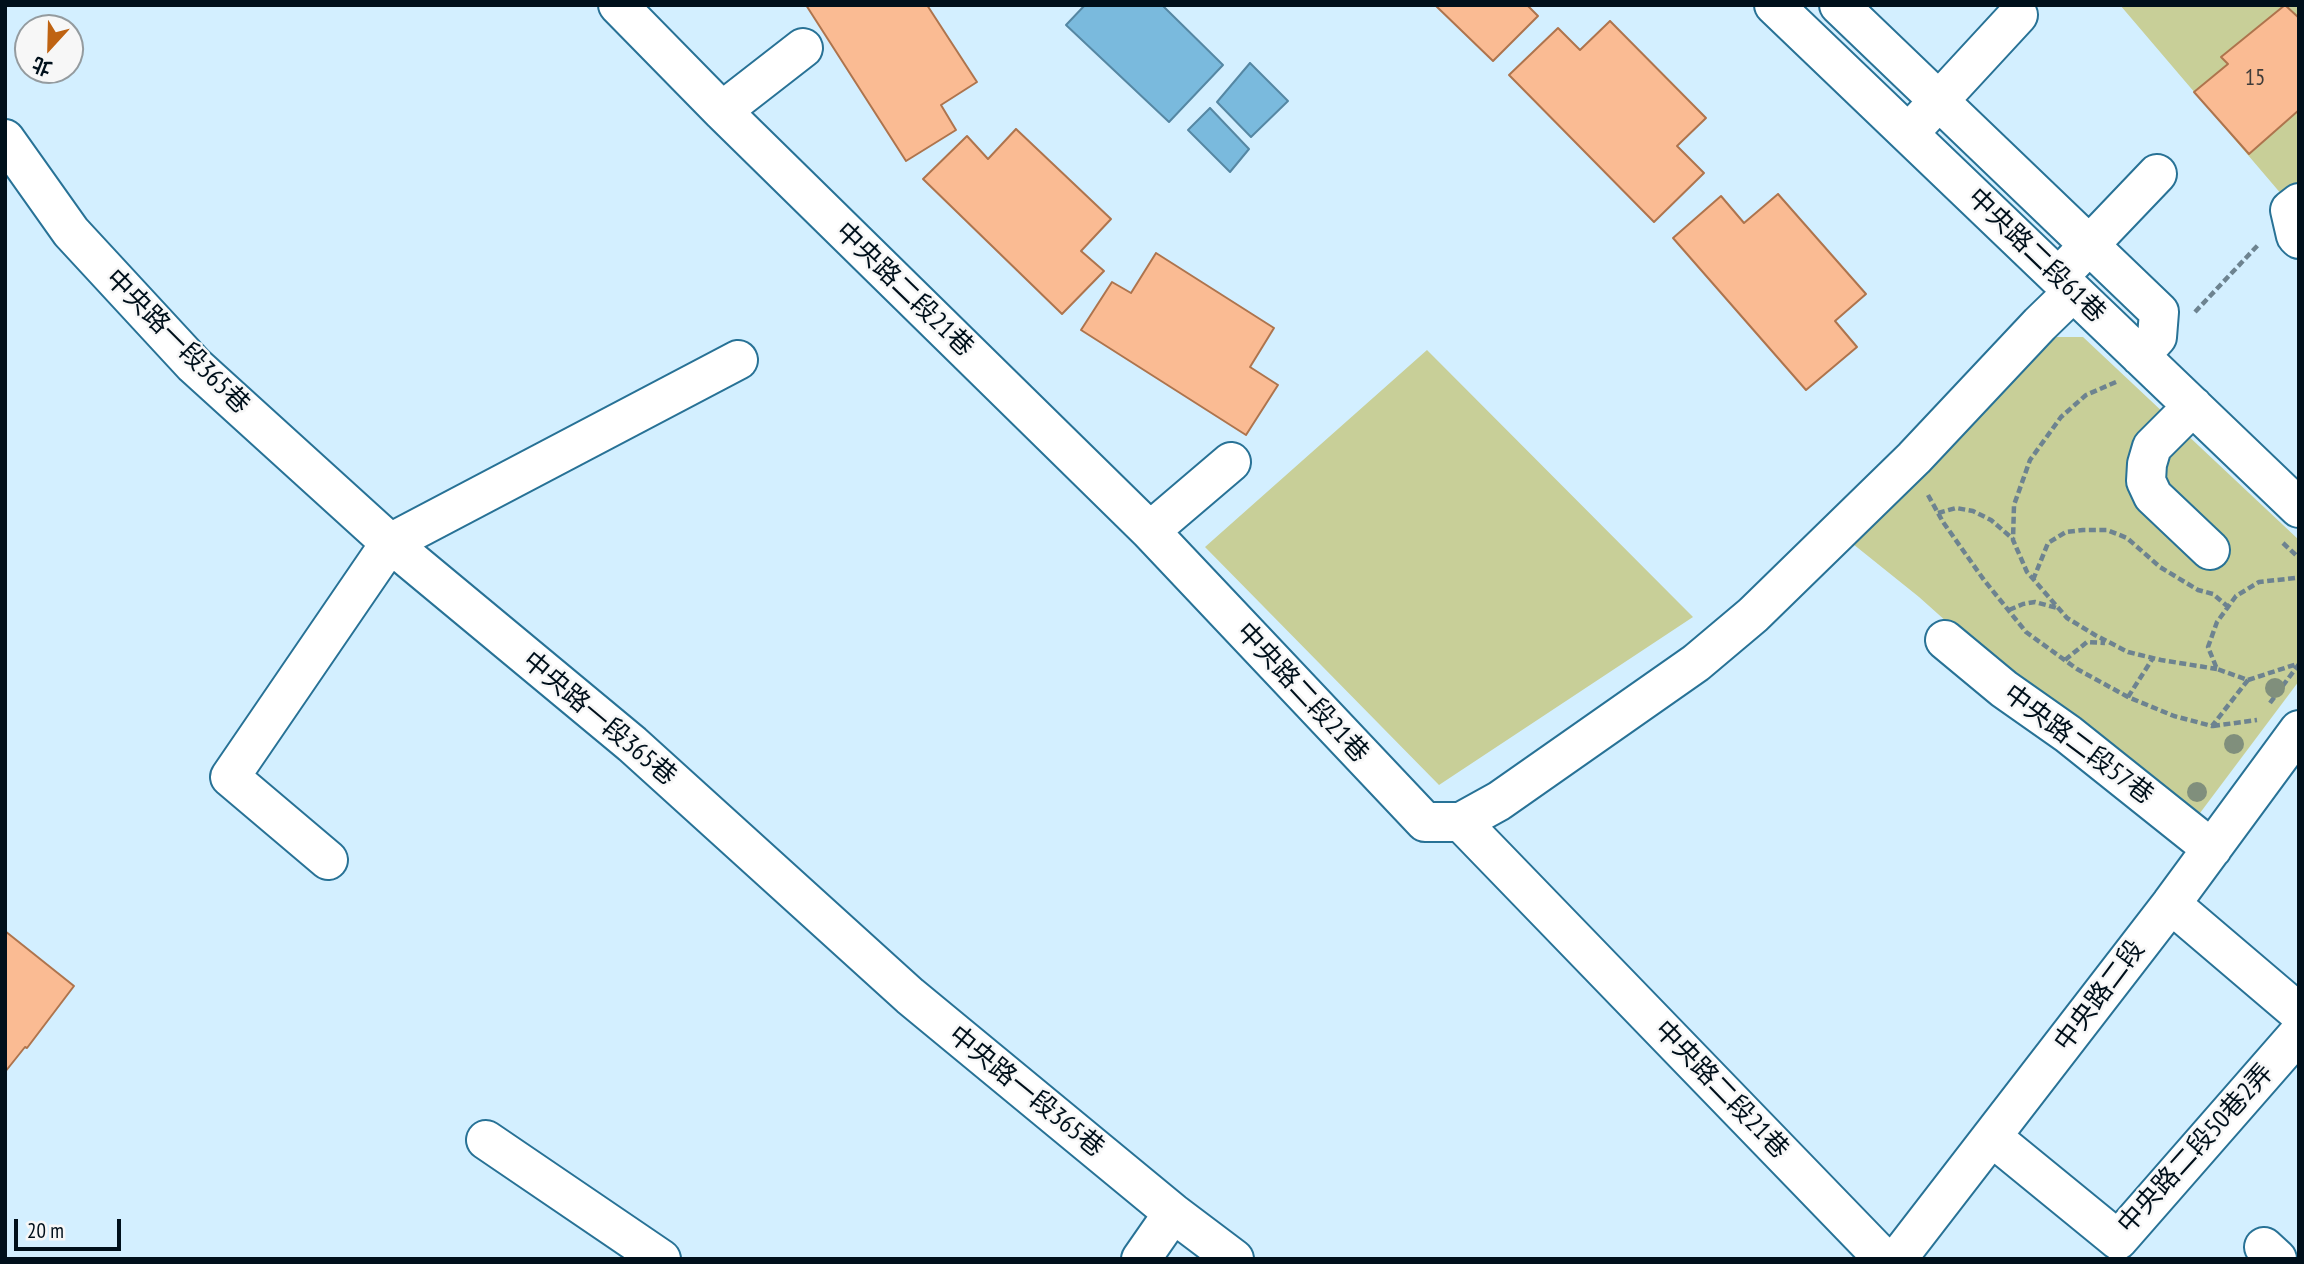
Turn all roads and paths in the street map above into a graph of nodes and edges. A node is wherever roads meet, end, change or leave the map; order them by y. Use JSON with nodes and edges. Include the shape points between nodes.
{"nodes":[{"id":1,"x":618,"y":5,"type":"edge"},
{"id":2,"x":1774,"y":5,"type":"edge"},
{"id":3,"x":1839,"y":5,"type":"edge"},
{"id":4,"x":2018,"y":15,"type":"dead end"},
{"id":5,"x":803,"y":48,"type":"dead end"},
{"id":6,"x":1939,"y":100,"type":"junction"},
{"id":7,"x":722,"y":111,"type":"junction"},
{"id":8,"x":1908,"y":134,"type":"junction"},
{"id":9,"x":5,"y":139,"type":"edge"},
{"id":10,"x":2157,"y":174,"type":"dead end"},
{"id":11,"x":2296,"y":217,"type":"edge"},
{"id":12,"x":2090,"y":244,"type":"junction"},
{"id":13,"x":2066,"y":285,"type":"junction"},
{"id":14,"x":2148,"y":346,"type":"junction"},
{"id":15,"x":738,"y":360,"type":"dead end"},
{"id":16,"x":2193,"y":406,"type":"junction"},
{"id":17,"x":1914,"y":458,"type":"junction"},
{"id":18,"x":1231,"y":462,"type":"dead end"},
{"id":19,"x":2299,"y":508,"type":"edge"},
{"id":20,"x":1938,"y":513,"type":"junction"},
{"id":21,"x":1150,"y":531,"type":"junction"},
{"id":22,"x":2014,"y":540,"type":"dead end"},
{"id":23,"x":390,"y":543,"type":"junction"},
{"id":24,"x":2210,"y":550,"type":"dead end"},
{"id":25,"x":2034,"y":580,"type":"dead end"},
{"id":26,"x":2299,"y":580,"type":"edge"},
{"id":27,"x":2227,"y":606,"type":"junction"},
{"id":28,"x":2058,"y":608,"type":"dead end"},
{"id":29,"x":2009,"y":610,"type":"junction"},
{"id":30,"x":1945,"y":640,"type":"dead end"},
{"id":31,"x":2109,"y":643,"type":"dead end"},
{"id":32,"x":2152,"y":658,"type":"dead end"},
{"id":33,"x":2065,"y":660,"type":"junction"},
{"id":34,"x":2299,"y":664,"type":"edge"},
{"id":35,"x":2248,"y":680,"type":"junction"},
{"id":36,"x":2128,"y":697,"type":"junction"},
{"id":37,"x":2257,"y":720,"type":"dead end"},
{"id":38,"x":2212,"y":726,"type":"junction"},
{"id":39,"x":2299,"y":730,"type":"edge"},
{"id":40,"x":1461,"y":822,"type":"junction"},
{"id":41,"x":2212,"y":849,"type":"junction"},
{"id":42,"x":328,"y":860,"type":"dead end"},
{"id":43,"x":2171,"y":904,"type":"junction"},
{"id":44,"x":2299,"y":1013,"type":"edge"},
{"id":45,"x":2299,"y":1033,"type":"edge"},
{"id":46,"x":1992,"y":1137,"type":"junction"},
{"id":47,"x":486,"y":1140,"type":"dead end"},
{"id":48,"x":1173,"y":1213,"type":"junction"},
{"id":49,"x":661,"y":1259,"type":"edge"},
{"id":50,"x":1141,"y":1259,"type":"edge"},
{"id":51,"x":1234,"y":1259,"type":"edge"},
{"id":52,"x":1884,"y":1259,"type":"edge"},
{"id":53,"x":1897,"y":1259,"type":"edge"}],
"edges":[{"from":1,"to":7,"type":"street","name":"中央路二段21巷"},
{"from":2,"to":8,"type":"street","name":"中央路二段61巷"},
{"from":3,"to":6,"type":"street"},
{"from":4,"to":6,"type":"street"},
{"from":5,"to":7,"type":"street"},
{"from":6,"to":8,"type":"street"},
{"from":6,"to":12,"type":"street"},
{"from":7,"to":21,"type":"street","name":"中央路二段21巷"},
{"from":8,"to":13,"type":"street","name":"中央路二段61巷"},
{"from":9,"to":23,"type":"street","name":"中央路一段365巷","via":[[71,232],[194,365]]},
{"from":10,"to":12,"type":"street"},
{"from":11,"to":14,"type":"path","via":[[2186,321]]},
{"from":12,"to":13,"type":"street"},
{"from":12,"to":14,"type":"street","via":[[2159,312]]},
{"from":13,"to":14,"type":"street","name":"中央路二段61巷"},
{"from":13,"to":17,"type":"street","via":[[2040,324]]},
{"from":14,"to":16,"type":"street","name":"中央路二段61巷"},
{"from":15,"to":23,"type":"street"},
{"from":16,"to":19,"type":"street","name":"中央路二段61巷"},
{"from":16,"to":24,"type":"street","via":[[2152,447],[2146,481],[2153,496]]},
{"from":17,"to":20,"type":"path"},
{"from":17,"to":40,"type":"street","via":[[1753,615],[1696,663],[1499,801]]},
{"from":18,"to":21,"type":"street"},
{"from":20,"to":22,"type":"path","via":[[1956,508],[1973,511]]},
{"from":20,"to":29,"type":"path"},
{"from":21,"to":40,"type":"street","name":"中央路二段21巷","via":[[1425,822]]},
{"from":23,"to":42,"type":"street","via":[[230,777]]},
{"from":23,"to":48,"type":"street","name":"中央路一段365巷","via":[[632,744],[910,996]]},
{"from":25,"to":27,"type":"path","via":[[2048,543],[2066,532],[2107,530],[2127,537],[2160,566]]},
{"from":26,"to":27,"type":"path","via":[[2259,582]]},
{"from":27,"to":35,"type":"path","via":[[2208,647],[2217,669]]},
{"from":28,"to":29,"type":"path","via":[[2035,602]]},
{"from":29,"to":33,"type":"path","via":[[2026,632]]},
{"from":30,"to":41,"type":"street","name":"中央路二段57巷"},
{"from":31,"to":33,"type":"path","via":[[2087,642]]},
{"from":32,"to":36,"type":"path"},
{"from":33,"to":36,"type":"path"},
{"from":34,"to":35,"type":"path"},
{"from":35,"to":38,"type":"path"},
{"from":36,"to":38,"type":"path"},
{"from":37,"to":38,"type":"path"},
{"from":39,"to":41,"type":"street","name":"中央路二段"},
{"from":40,"to":52,"type":"street","name":"中央路二段21巷"},
{"from":41,"to":43,"type":"street","name":"中央路二段"},
{"from":43,"to":44,"type":"street"},
{"from":43,"to":46,"type":"street","name":"中央路二段"},
{"from":45,"to":46,"type":"street","name":"中央路二段50巷2弄","via":[[2118,1240]]},
{"from":46,"to":53,"type":"street","name":"中央路二段"},
{"from":47,"to":49,"type":"street"},
{"from":48,"to":50,"type":"street"},
{"from":48,"to":51,"type":"street","name":"中央路一段365巷"}]}
